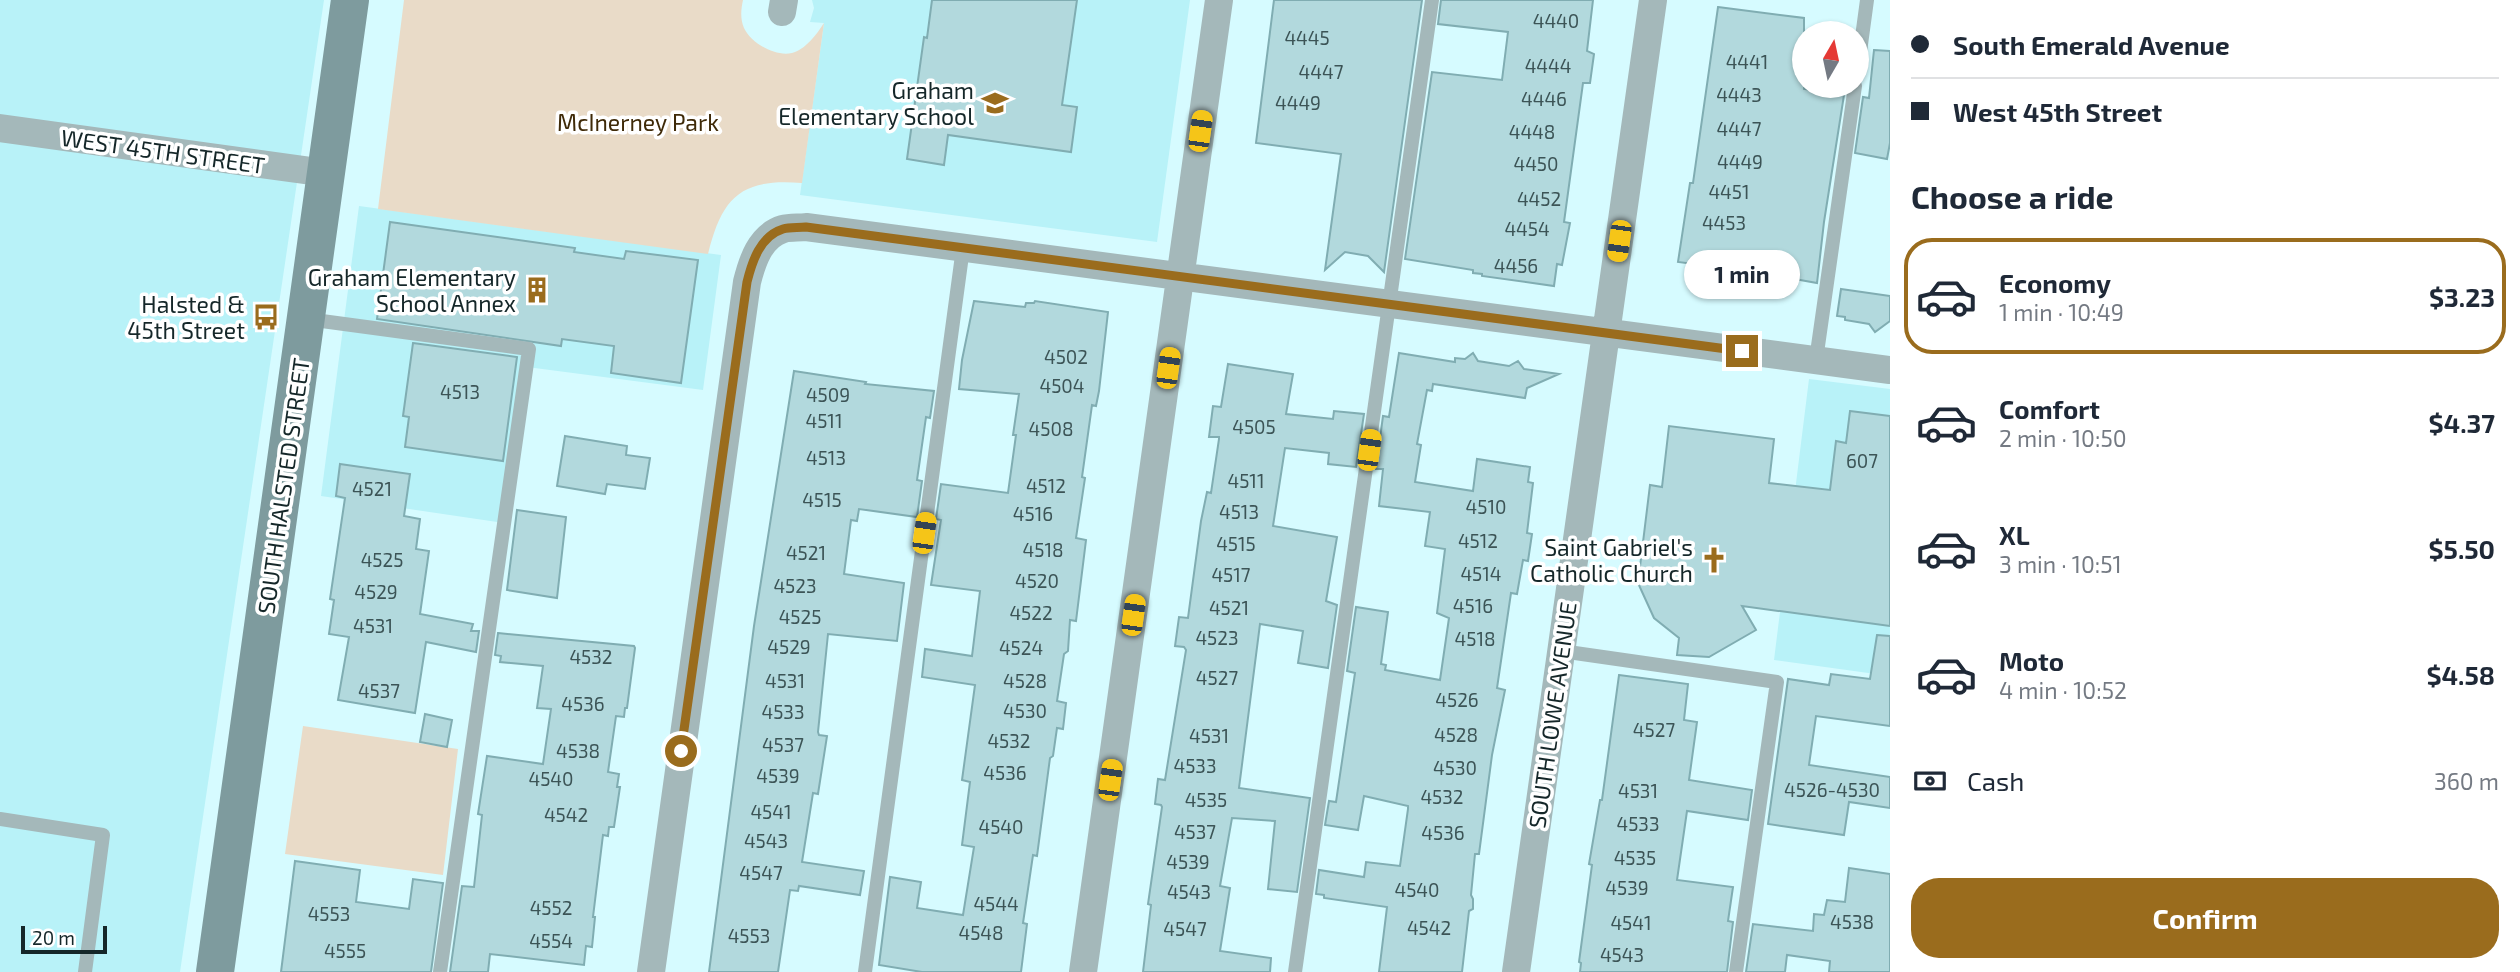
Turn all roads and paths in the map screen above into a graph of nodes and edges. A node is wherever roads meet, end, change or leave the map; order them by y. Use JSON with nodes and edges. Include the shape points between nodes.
{"nodes":[{"id":1,"x":350,"y":0,"type":"edge"},
{"id":2,"x":1219,"y":0,"type":"edge"},
{"id":3,"x":1432,"y":0,"type":"edge"},
{"id":4,"x":1653,"y":0,"type":"edge"},
{"id":5,"x":1867,"y":0,"type":"edge"},
{"id":6,"x":1864,"y":21,"type":"edge"},
{"id":7,"x":1853,"y":98,"type":"edge"},
{"id":8,"x":0,"y":128,"type":"edge"},
{"id":9,"x":326,"y":173,"type":"junction"},
{"id":10,"x":963,"y":248,"type":"junction"},
{"id":11,"x":1180,"y":276,"type":"junction"},
{"id":12,"x":1390,"y":304,"type":"junction"},
{"id":13,"x":306,"y":319,"type":"junction"},
{"id":14,"x":1606,"y":332,"type":"junction"},
{"id":15,"x":1816,"y":360,"type":"junction"},
{"id":16,"x":1890,"y":370,"type":"edge"},
{"id":17,"x":1561,"y":651,"type":"junction"},
{"id":18,"x":0,"y":819,"type":"edge"},
{"id":19,"x":85,"y":972,"type":"edge"},
{"id":20,"x":215,"y":972,"type":"edge"},
{"id":21,"x":440,"y":972,"type":"edge"},
{"id":22,"x":650,"y":972,"type":"edge"},
{"id":23,"x":865,"y":972,"type":"edge"},
{"id":24,"x":1083,"y":972,"type":"edge"},
{"id":25,"x":1295,"y":972,"type":"edge"},
{"id":26,"x":1516,"y":972,"type":"edge"},
{"id":27,"x":1736,"y":972,"type":"edge"}],
"edges":[{"from":1,"to":9,"type":"main road","name":"SOUTH HALSTED STREET"},
{"from":2,"to":11,"type":"street"},
{"from":3,"to":12,"type":"lane"},
{"from":4,"to":14,"type":"street","name":"SOUTH LOWE AVENUE"},
{"from":5,"to":6,"type":"lane"},
{"from":7,"to":15,"type":"lane"},
{"from":8,"to":9,"type":"street","name":"WEST 45TH STREET"},
{"from":9,"to":13,"type":"main road","name":"SOUTH HALSTED STREET"},
{"from":10,"to":11,"type":"street"},
{"from":10,"to":22,"type":"street","via":[[806,227],[782,229],[753,257]]},
{"from":10,"to":23,"type":"lane"},
{"from":11,"to":12,"type":"street"},
{"from":11,"to":24,"type":"street"},
{"from":12,"to":14,"type":"street"},
{"from":12,"to":25,"type":"lane"},
{"from":13,"to":20,"type":"main road","name":"SOUTH HALSTED STREET"},
{"from":13,"to":21,"type":"lane","via":[[529,349]]},
{"from":14,"to":15,"type":"street"},
{"from":14,"to":17,"type":"street","name":"SOUTH LOWE AVENUE"},
{"from":15,"to":16,"type":"street"},
{"from":17,"to":26,"type":"street","name":"SOUTH LOWE AVENUE"},
{"from":17,"to":27,"type":"lane","via":[[1777,682]]},
{"from":18,"to":19,"type":"lane","via":[[103,835]]}]}
